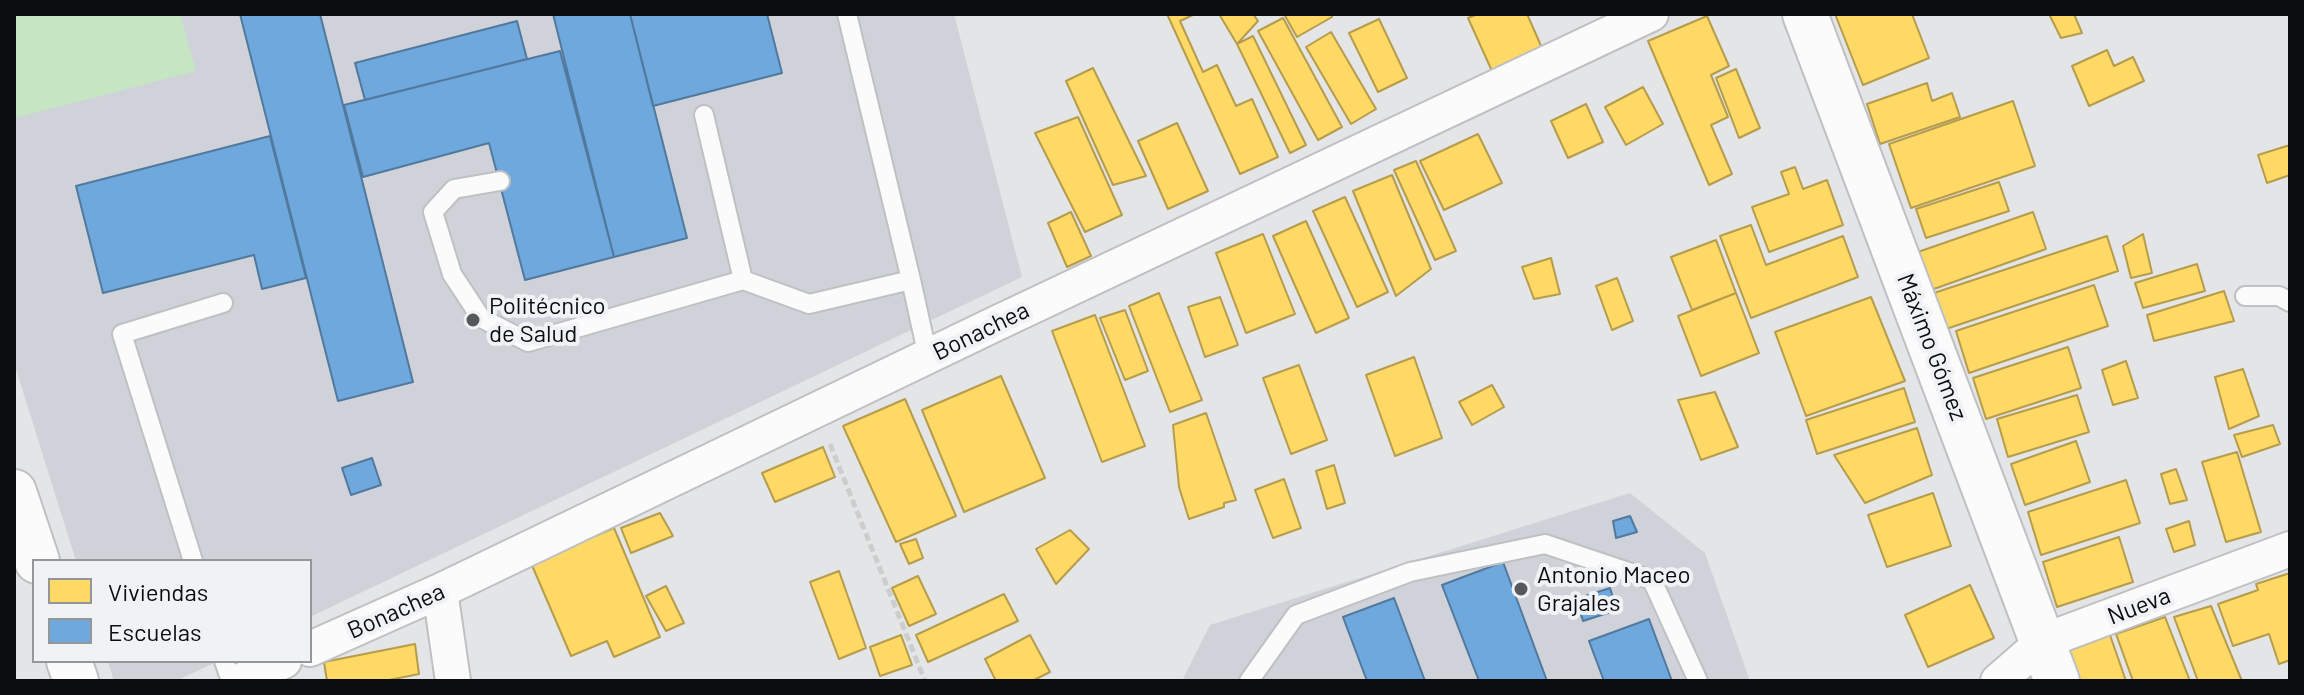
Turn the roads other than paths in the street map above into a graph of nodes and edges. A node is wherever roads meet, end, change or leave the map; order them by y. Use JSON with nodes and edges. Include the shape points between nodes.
{"nodes":[{"id":1,"x":847,"y":14,"type":"edge"},
{"id":2,"x":1651,"y":14,"type":"edge"},
{"id":3,"x":1805,"y":14,"type":"edge"},
{"id":4,"x":704,"y":115,"type":"dead end"},
{"id":5,"x":500,"y":181,"type":"dead end"},
{"id":6,"x":743,"y":280,"type":"junction"},
{"id":7,"x":911,"y":280,"type":"junction"},
{"id":8,"x":2245,"y":296,"type":"dead end"},
{"id":9,"x":2290,"y":302,"type":"edge"},
{"id":10,"x":223,"y":303,"type":"dead end"},
{"id":11,"x":928,"y":357,"type":"junction"},
{"id":12,"x":14,"y":492,"type":"edge"},
{"id":13,"x":2290,"y":549,"type":"edge"},
{"id":14,"x":36,"y":559,"type":"edge"},
{"id":15,"x":192,"y":559,"type":"edge"},
{"id":16,"x":440,"y":591,"type":"junction"},
{"id":17,"x":312,"y":648,"type":"edge"},
{"id":18,"x":2050,"y":661,"type":"edge"},
{"id":19,"x":280,"y":663,"type":"edge"},
{"id":20,"x":240,"y":681,"type":"edge"},
{"id":21,"x":453,"y":681,"type":"edge"},
{"id":22,"x":1249,"y":681,"type":"edge"},
{"id":23,"x":1698,"y":681,"type":"edge"},
{"id":24,"x":1998,"y":681,"type":"edge"}],
"edges":[{"from":1,"to":7,"type":"lane"},
{"from":2,"to":11,"type":"street","name":"Bonachea"},
{"from":3,"to":18,"type":"street","name":"Máximo Gómez"},
{"from":4,"to":6,"type":"lane"},
{"from":5,"to":6,"type":"lane","via":[[454,189],[433,212],[452,274],[481,318],[528,342]]},
{"from":6,"to":7,"type":"lane","via":[[809,304]]},
{"from":7,"to":11,"type":"lane"},
{"from":8,"to":9,"type":"lane","via":[[2279,296]]},
{"from":10,"to":15,"type":"lane","via":[[122,334]]},
{"from":11,"to":16,"type":"street","name":"Bonachea"},
{"from":12,"to":14,"type":"street"},
{"from":13,"to":18,"type":"street","name":"Nueva"},
{"from":16,"to":17,"type":"street","name":"Bonachea"},
{"from":16,"to":21,"type":"street"},
{"from":18,"to":24,"type":"street","name":"Nueva"},
{"from":19,"to":20,"type":"street"},
{"from":22,"to":23,"type":"lane","via":[[1296,615],[1410,572],[1545,544],[1652,580]]}]}
